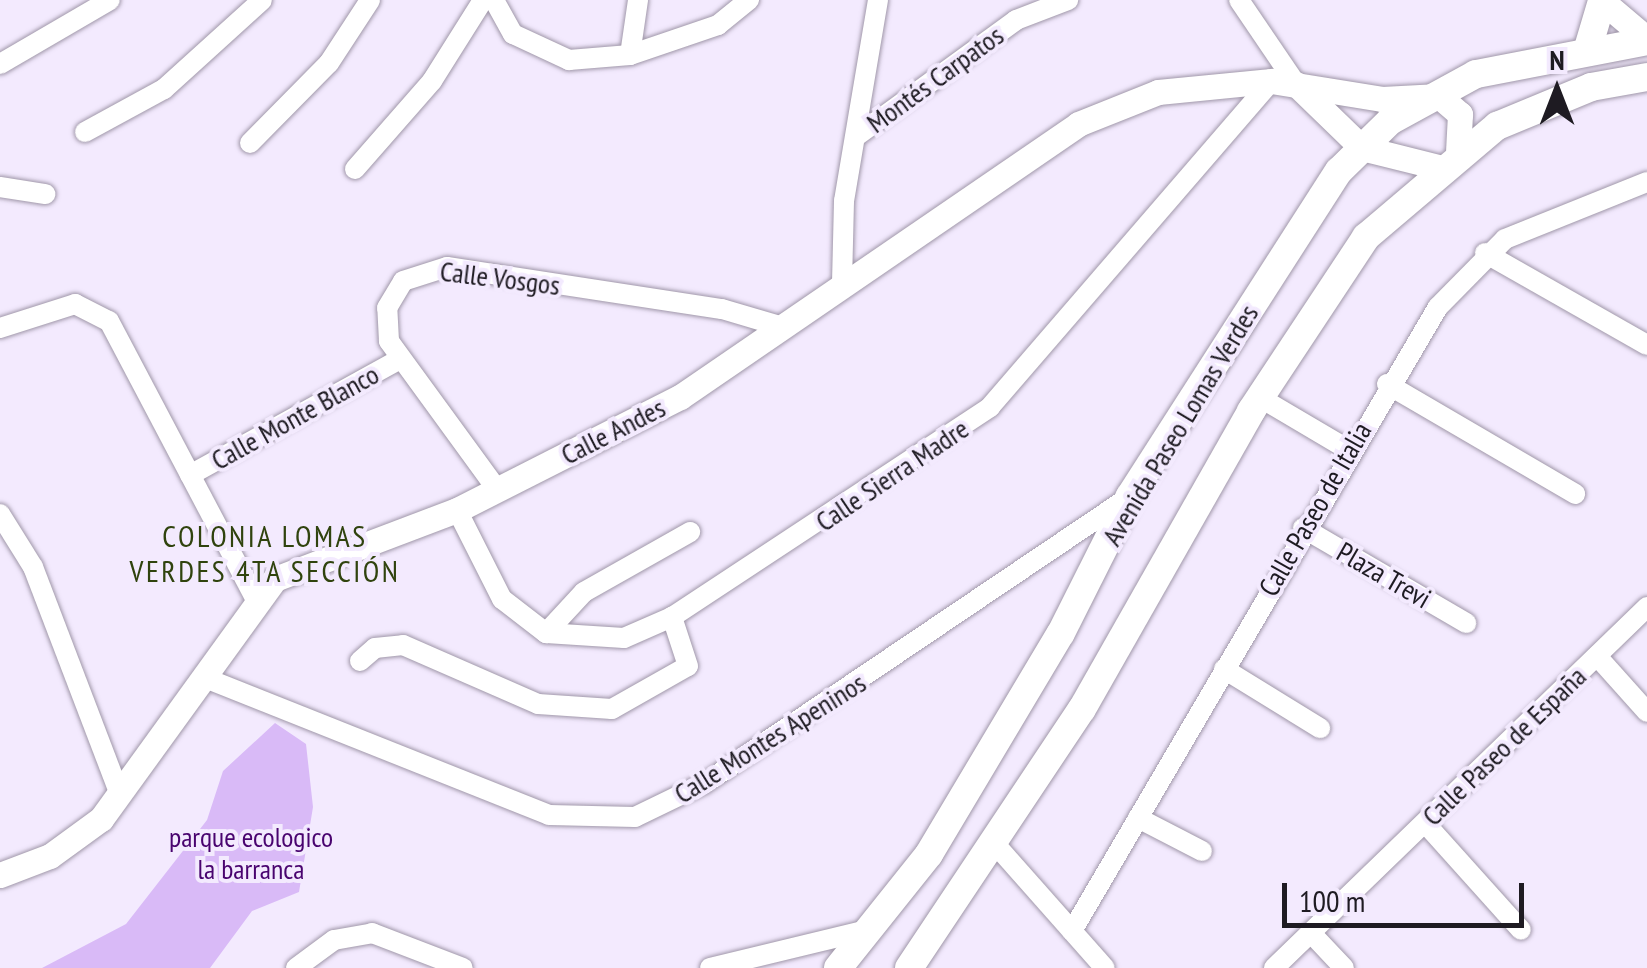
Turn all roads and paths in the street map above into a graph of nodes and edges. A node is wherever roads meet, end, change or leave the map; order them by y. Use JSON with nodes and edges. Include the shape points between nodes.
{"nodes":[{"id":1,"x":110,"y":0,"type":"edge"},
{"id":2,"x":262,"y":0,"type":"edge"},
{"id":3,"x":370,"y":0,"type":"edge"},
{"id":4,"x":483,"y":0,"type":"edge"},
{"id":5,"x":494,"y":0,"type":"edge"},
{"id":6,"x":638,"y":0,"type":"edge"},
{"id":7,"x":749,"y":0,"type":"edge"},
{"id":8,"x":878,"y":0,"type":"edge"},
{"id":9,"x":1068,"y":0,"type":"edge"},
{"id":10,"x":1239,"y":0,"type":"edge"},
{"id":11,"x":1602,"y":0,"type":"edge"},
{"id":12,"x":1627,"y":0,"type":"edge"},
{"id":13,"x":1647,"y":17,"type":"edge"},
{"id":14,"x":1647,"y":40,"type":"edge"},
{"id":15,"x":1588,"y":48,"type":"junction"},
{"id":16,"x":630,"y":56,"type":"junction"},
{"id":17,"x":0,"y":64,"type":"edge"},
{"id":18,"x":1647,"y":77,"type":"edge"},
{"id":19,"x":1284,"y":83,"type":"junction"},
{"id":20,"x":1429,"y":95,"type":"junction"},
{"id":21,"x":86,"y":132,"type":"dead end"},
{"id":22,"x":858,"y":135,"type":"junction"},
{"id":23,"x":250,"y":143,"type":"dead end"},
{"id":24,"x":1362,"y":148,"type":"junction"},
{"id":25,"x":1448,"y":158,"type":"junction"},
{"id":26,"x":355,"y":169,"type":"dead end"},
{"id":27,"x":1647,"y":182,"type":"edge"},
{"id":28,"x":0,"y":187,"type":"edge"},
{"id":29,"x":45,"y":194,"type":"dead end"},
{"id":30,"x":1485,"y":253,"type":"junction"},
{"id":31,"x":842,"y":282,"type":"junction"},
{"id":32,"x":783,"y":327,"type":"junction"},
{"id":33,"x":0,"y":328,"type":"edge"},
{"id":34,"x":1647,"y":345,"type":"edge"},
{"id":35,"x":400,"y":360,"type":"junction"},
{"id":36,"x":1387,"y":384,"type":"junction"},
{"id":37,"x":1259,"y":398,"type":"junction"},
{"id":38,"x":1348,"y":450,"type":"junction"},
{"id":39,"x":190,"y":476,"type":"junction"},
{"id":40,"x":496,"y":488,"type":"junction"},
{"id":41,"x":1576,"y":494,"type":"dead end"},
{"id":42,"x":1130,"y":496,"type":"junction"},
{"id":43,"x":457,"y":510,"type":"junction"},
{"id":44,"x":0,"y":514,"type":"edge"},
{"id":45,"x":1303,"y":528,"type":"junction"},
{"id":46,"x":690,"y":532,"type":"dead end"},
{"id":47,"x":256,"y":600,"type":"junction"},
{"id":48,"x":1647,"y":606,"type":"edge"},
{"id":49,"x":672,"y":617,"type":"junction"},
{"id":50,"x":1466,"y":623,"type":"dead end"},
{"id":51,"x":546,"y":634,"type":"junction"},
{"id":52,"x":1596,"y":656,"type":"junction"},
{"id":53,"x":360,"y":661,"type":"dead end"},
{"id":54,"x":1224,"y":669,"type":"junction"},
{"id":55,"x":204,"y":678,"type":"junction"},
{"id":56,"x":1647,"y":712,"type":"edge"},
{"id":57,"x":1320,"y":728,"type":"dead end"},
{"id":58,"x":120,"y":795,"type":"junction"},
{"id":59,"x":1138,"y":818,"type":"junction"},
{"id":60,"x":1426,"y":824,"type":"junction"},
{"id":61,"x":996,"y":845,"type":"junction"},
{"id":62,"x":1202,"y":851,"type":"dead end"},
{"id":63,"x":0,"y":875,"type":"edge"},
{"id":64,"x":873,"y":929,"type":"junction"},
{"id":65,"x":1521,"y":930,"type":"dead end"},
{"id":66,"x":1072,"y":932,"type":"junction"},
{"id":67,"x":1311,"y":933,"type":"junction"},
{"id":68,"x":296,"y":968,"type":"edge"},
{"id":69,"x":463,"y":968,"type":"edge"},
{"id":70,"x":710,"y":968,"type":"edge"},
{"id":71,"x":838,"y":968,"type":"edge"},
{"id":72,"x":910,"y":968,"type":"edge"},
{"id":73,"x":1106,"y":968,"type":"edge"},
{"id":74,"x":1274,"y":968,"type":"edge"},
{"id":75,"x":1344,"y":968,"type":"edge"}],
"edges":[{"from":1,"to":17,"type":"street"},
{"from":2,"to":21,"type":"street","via":[[164,89]]},
{"from":3,"to":23,"type":"street","via":[[329,63]]},
{"from":4,"to":26,"type":"street","via":[[432,82]]},
{"from":5,"to":16,"type":"street","via":[[533,50],[570,60]]},
{"from":6,"to":16,"type":"street"},
{"from":7,"to":16,"type":"street","via":[[718,25]]},
{"from":8,"to":22,"type":"street"},
{"from":9,"to":22,"type":"street","name":"Montés Carpatos","via":[[1016,20]]},
{"from":10,"to":19,"type":"street"},
{"from":11,"to":14,"type":"street"},
{"from":11,"to":15,"type":"main road"},
{"from":12,"to":13,"type":"street"},
{"from":14,"to":15,"type":"main road","name":"Avenida Paseo Lomas Verdes"},
{"from":15,"to":20,"type":"main road","name":"Avenida Paseo Lomas Verdes","via":[[1528,58]]},
{"from":18,"to":25,"type":"main road","name":"Avenida Paseo Lomas Verdes","via":[[1538,106]]},
{"from":19,"to":20,"type":"street","name":"Calle Andes","via":[[1382,100]]},
{"from":19,"to":24,"type":"street"},
{"from":19,"to":31,"type":"street","name":"Calle Andes","via":[[1158,92],[1090,118]]},
{"from":19,"to":49,"type":"street","name":"Calle Sierra Madre","via":[[990,407]]},
{"from":20,"to":24,"type":"main road","name":"Avenida Paseo Lomas Verdes"},
{"from":20,"to":25,"type":"street","via":[[1460,114]]},
{"from":22,"to":31,"type":"street"},
{"from":24,"to":25,"type":"street"},
{"from":24,"to":42,"type":"main road","name":"Avenida Paseo Lomas Verdes","via":[[1320,196]]},
{"from":25,"to":37,"type":"main road","name":"Avenida Paseo Lomas Verdes","via":[[1366,236]]},
{"from":27,"to":30,"type":"street","name":"Calle Paseo de Italia","via":[[1566,208]]},
{"from":28,"to":29,"type":"street"},
{"from":30,"to":34,"type":"street"},
{"from":30,"to":36,"type":"street","name":"Calle Paseo de Italia"},
{"from":31,"to":32,"type":"street","name":"Calle Andes"},
{"from":32,"to":35,"type":"street","name":"Calle Vosgos","via":[[446,267],[403,281],[386,325]]},
{"from":32,"to":40,"type":"street","name":"Calle Andes","via":[[680,397]]},
{"from":33,"to":39,"type":"street","via":[[94,306]]},
{"from":35,"to":39,"type":"street","name":"Calle Monte Blanco"},
{"from":35,"to":40,"type":"street","name":"Calle Vosgos"},
{"from":36,"to":38,"type":"street","name":"Calle Paseo de Italia"},
{"from":36,"to":41,"type":"street"},
{"from":37,"to":38,"type":"street"},
{"from":37,"to":61,"type":"main road","name":"Avenida Paseo Lomas Verdes"},
{"from":38,"to":45,"type":"street","name":"Calle Paseo de Italia"},
{"from":39,"to":47,"type":"street"},
{"from":40,"to":43,"type":"street","name":"Calle Andes"},
{"from":42,"to":55,"type":"street","name":"Calle Montes Apeninos","via":[[705,783],[635,816],[549,815]]},
{"from":42,"to":64,"type":"main road","name":"Avenida Paseo Lomas Verdes","via":[[1062,633]]},
{"from":43,"to":47,"type":"street","name":"Calle Andes","via":[[299,564]]},
{"from":43,"to":51,"type":"street","via":[[502,599]]},
{"from":44,"to":58,"type":"street","via":[[34,566]]},
{"from":45,"to":50,"type":"street","name":"Plaza Trevi"},
{"from":45,"to":54,"type":"street","name":"Calle Paseo de Italia"},
{"from":46,"to":51,"type":"street","via":[[584,592]]},
{"from":47,"to":55,"type":"street","name":"Calle Andes"},
{"from":48,"to":52,"type":"street","name":"Calle Paseo de España"},
{"from":49,"to":51,"type":"street","name":"Calle Sierra Madre","via":[[624,638]]},
{"from":49,"to":53,"type":"street","via":[[688,666],[612,708],[538,704],[403,645],[375,648]]},
{"from":52,"to":56,"type":"street"},
{"from":52,"to":60,"type":"street","name":"Calle Paseo de España"},
{"from":54,"to":57,"type":"street"},
{"from":54,"to":59,"type":"street","name":"Calle Paseo de Italia"},
{"from":55,"to":58,"type":"street","name":"Calle Andes"},
{"from":58,"to":63,"type":"street","name":"Calle Andes","via":[[80,838]]},
{"from":59,"to":62,"type":"street"},
{"from":59,"to":66,"type":"street","name":"Calle Paseo de Italia"},
{"from":60,"to":65,"type":"street"},
{"from":60,"to":67,"type":"street","name":"Calle Paseo de España"},
{"from":61,"to":66,"type":"street"},
{"from":61,"to":72,"type":"main road","name":"Avenida Paseo Lomas Verdes"},
{"from":64,"to":70,"type":"street"},
{"from":64,"to":71,"type":"main road","name":"Avenida Paseo Lomas Verdes"},
{"from":66,"to":73,"type":"street"},
{"from":67,"to":74,"type":"street","name":"Calle Paseo de España"},
{"from":67,"to":75,"type":"street"},
{"from":68,"to":69,"type":"street","via":[[334,940],[372,933]]}]}
